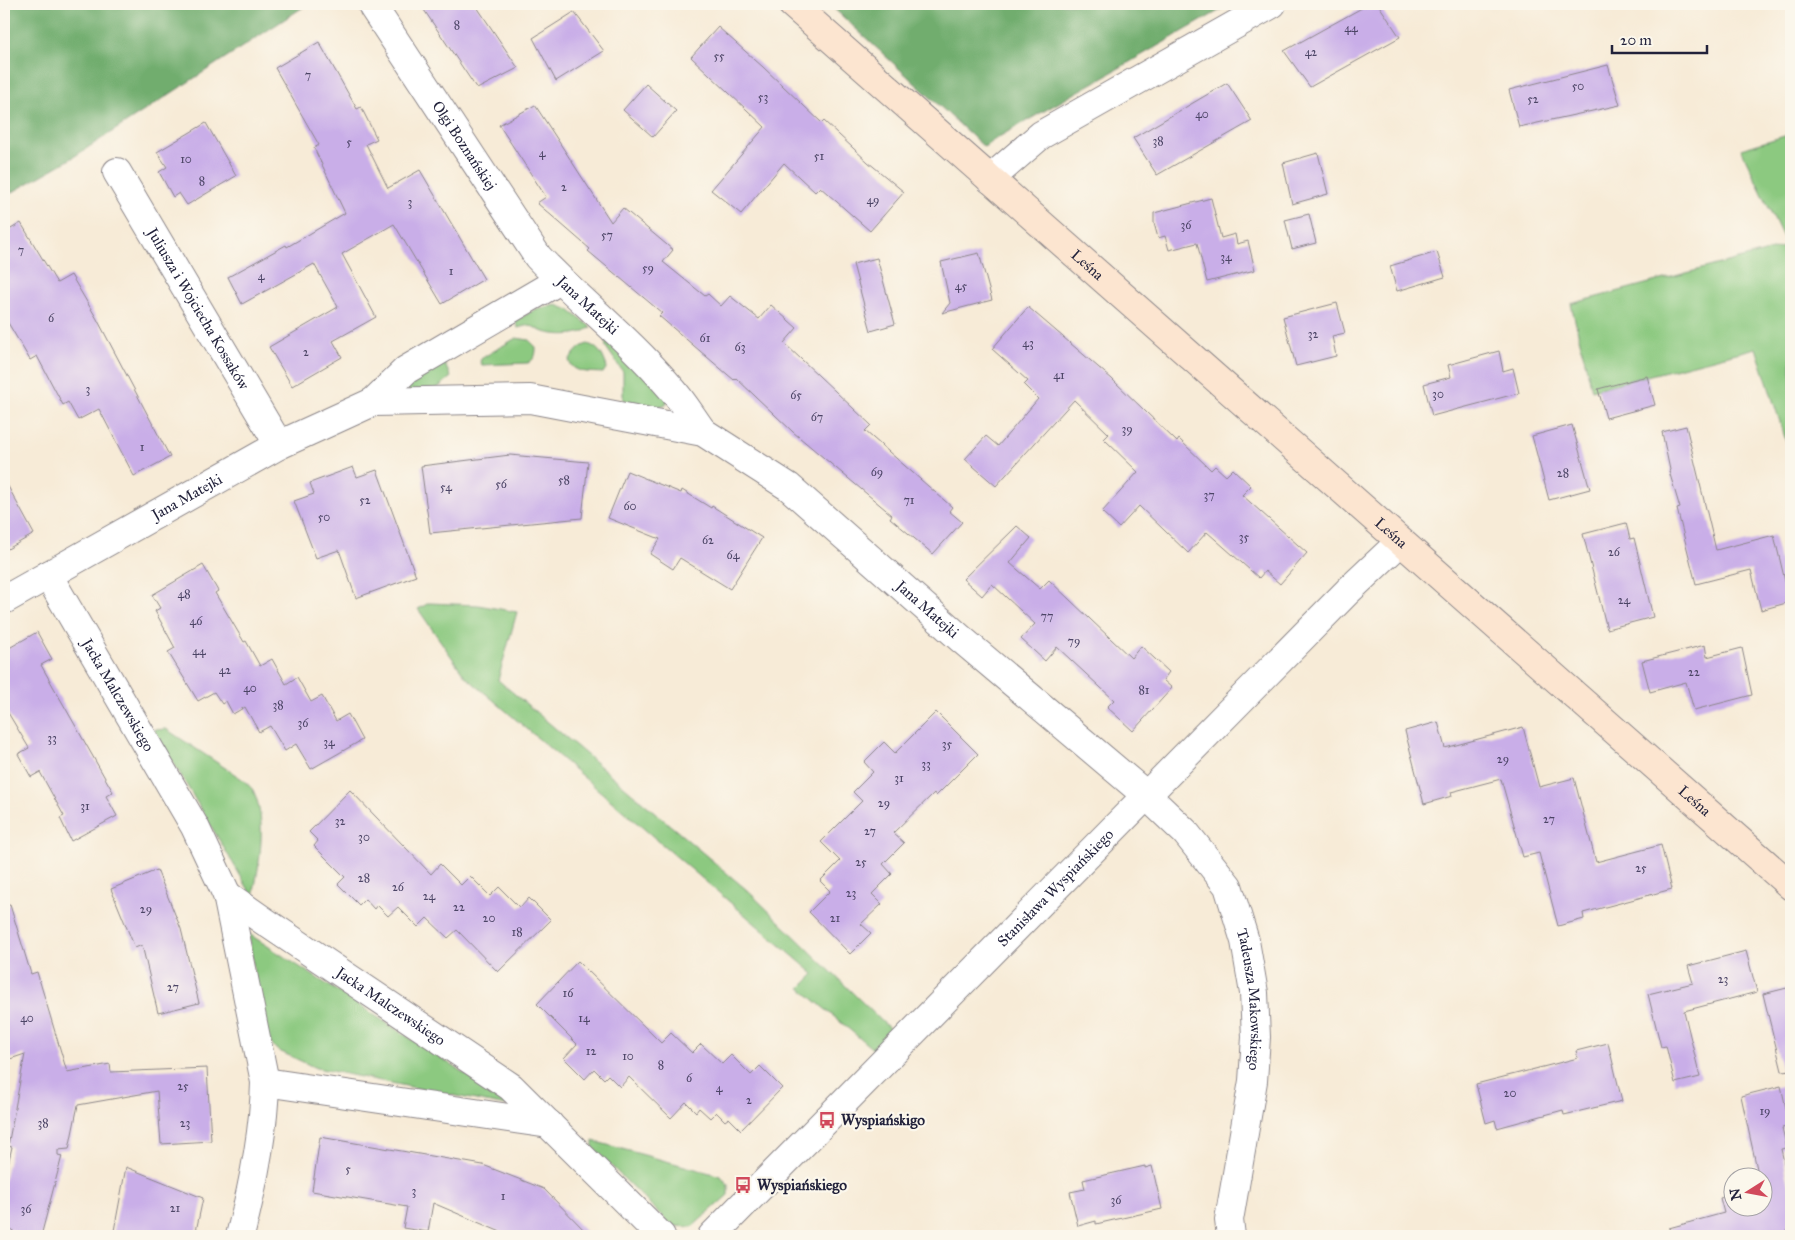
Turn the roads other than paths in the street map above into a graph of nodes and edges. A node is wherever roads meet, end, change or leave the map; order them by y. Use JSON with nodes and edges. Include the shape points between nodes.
{"nodes":[{"id":1,"x":792,"y":4,"type":"edge"},
{"id":2,"x":1272,"y":4,"type":"edge"},
{"id":3,"x":373,"y":7,"type":"dead end"},
{"id":4,"x":117,"y":172,"type":"dead end"},
{"id":5,"x":990,"y":178,"type":"junction"},
{"id":6,"x":560,"y":280,"type":"junction"},
{"id":7,"x":373,"y":402,"type":"junction"},
{"id":8,"x":703,"y":432,"type":"junction"},
{"id":9,"x":279,"y":445,"type":"junction"},
{"id":10,"x":1400,"y":542,"type":"junction"},
{"id":11,"x":48,"y":575,"type":"junction"},
{"id":12,"x":4,"y":600,"type":"edge"},
{"id":13,"x":1146,"y":795,"type":"junction"},
{"id":14,"x":1791,"y":886,"type":"edge"},
{"id":15,"x":227,"y":894,"type":"junction"},
{"id":16,"x":265,"y":1082,"type":"junction"},
{"id":17,"x":549,"y":1124,"type":"junction"},
{"id":18,"x":240,"y":1236,"type":"edge"},
{"id":19,"x":661,"y":1236,"type":"edge"},
{"id":20,"x":712,"y":1236,"type":"edge"},
{"id":21,"x":1231,"y":1236,"type":"edge"}],
"edges":[{"from":1,"to":5,"type":"street","name":"Leśna"},
{"from":2,"to":5,"type":"street","via":[[1041,135]]},
{"from":3,"to":6,"type":"street","name":"Olgi Boznańskiej","via":[[538,257]]},
{"from":4,"to":9,"type":"street","name":"Juliusza i Wojciecha Kossaków"},
{"from":5,"to":10,"type":"street","name":"Leśna"},
{"from":6,"to":7,"type":"street","name":"Jana Matejki","via":[[406,370]]},
{"from":6,"to":8,"type":"street","name":"Jana Matejki","via":[[608,322],[670,386]]},
{"from":7,"to":8,"type":"street","name":"Jana Matejki","via":[[530,399]]},
{"from":7,"to":9,"type":"street","name":"Jana Matejki"},
{"from":8,"to":13,"type":"street","name":"Jana Matejki","via":[[789,488]]},
{"from":9,"to":11,"type":"street","name":"Jana Matejki"},
{"from":10,"to":13,"type":"street","name":"Stanisława Wyspiańskiego"},
{"from":10,"to":14,"type":"street","name":"Leśna"},
{"from":11,"to":12,"type":"street","name":"Jana Matejki"},
{"from":11,"to":15,"type":"street","name":"Jacka Malczewskiego","via":[[195,828]]},
{"from":13,"to":20,"type":"street","name":"Stanisława Wyspiańskiego"},
{"from":13,"to":21,"type":"street","name":"Tadeusza Makowskiego","via":[[1185,832],[1228,886],[1245,940],[1254,993],[1256,1036],[1253,1081],[1229,1220]]},
{"from":15,"to":16,"type":"street","name":"Jacka Malczewskiego"},
{"from":15,"to":17,"type":"street","name":"Jacka Malczewskiego","via":[[511,1086]]},
{"from":16,"to":17,"type":"street"},
{"from":16,"to":18,"type":"street","name":"Jacka Malczewskiego","via":[[264,1110],[250,1199]]},
{"from":17,"to":19,"type":"street","name":"Jacka Malczewskiego"}]}
